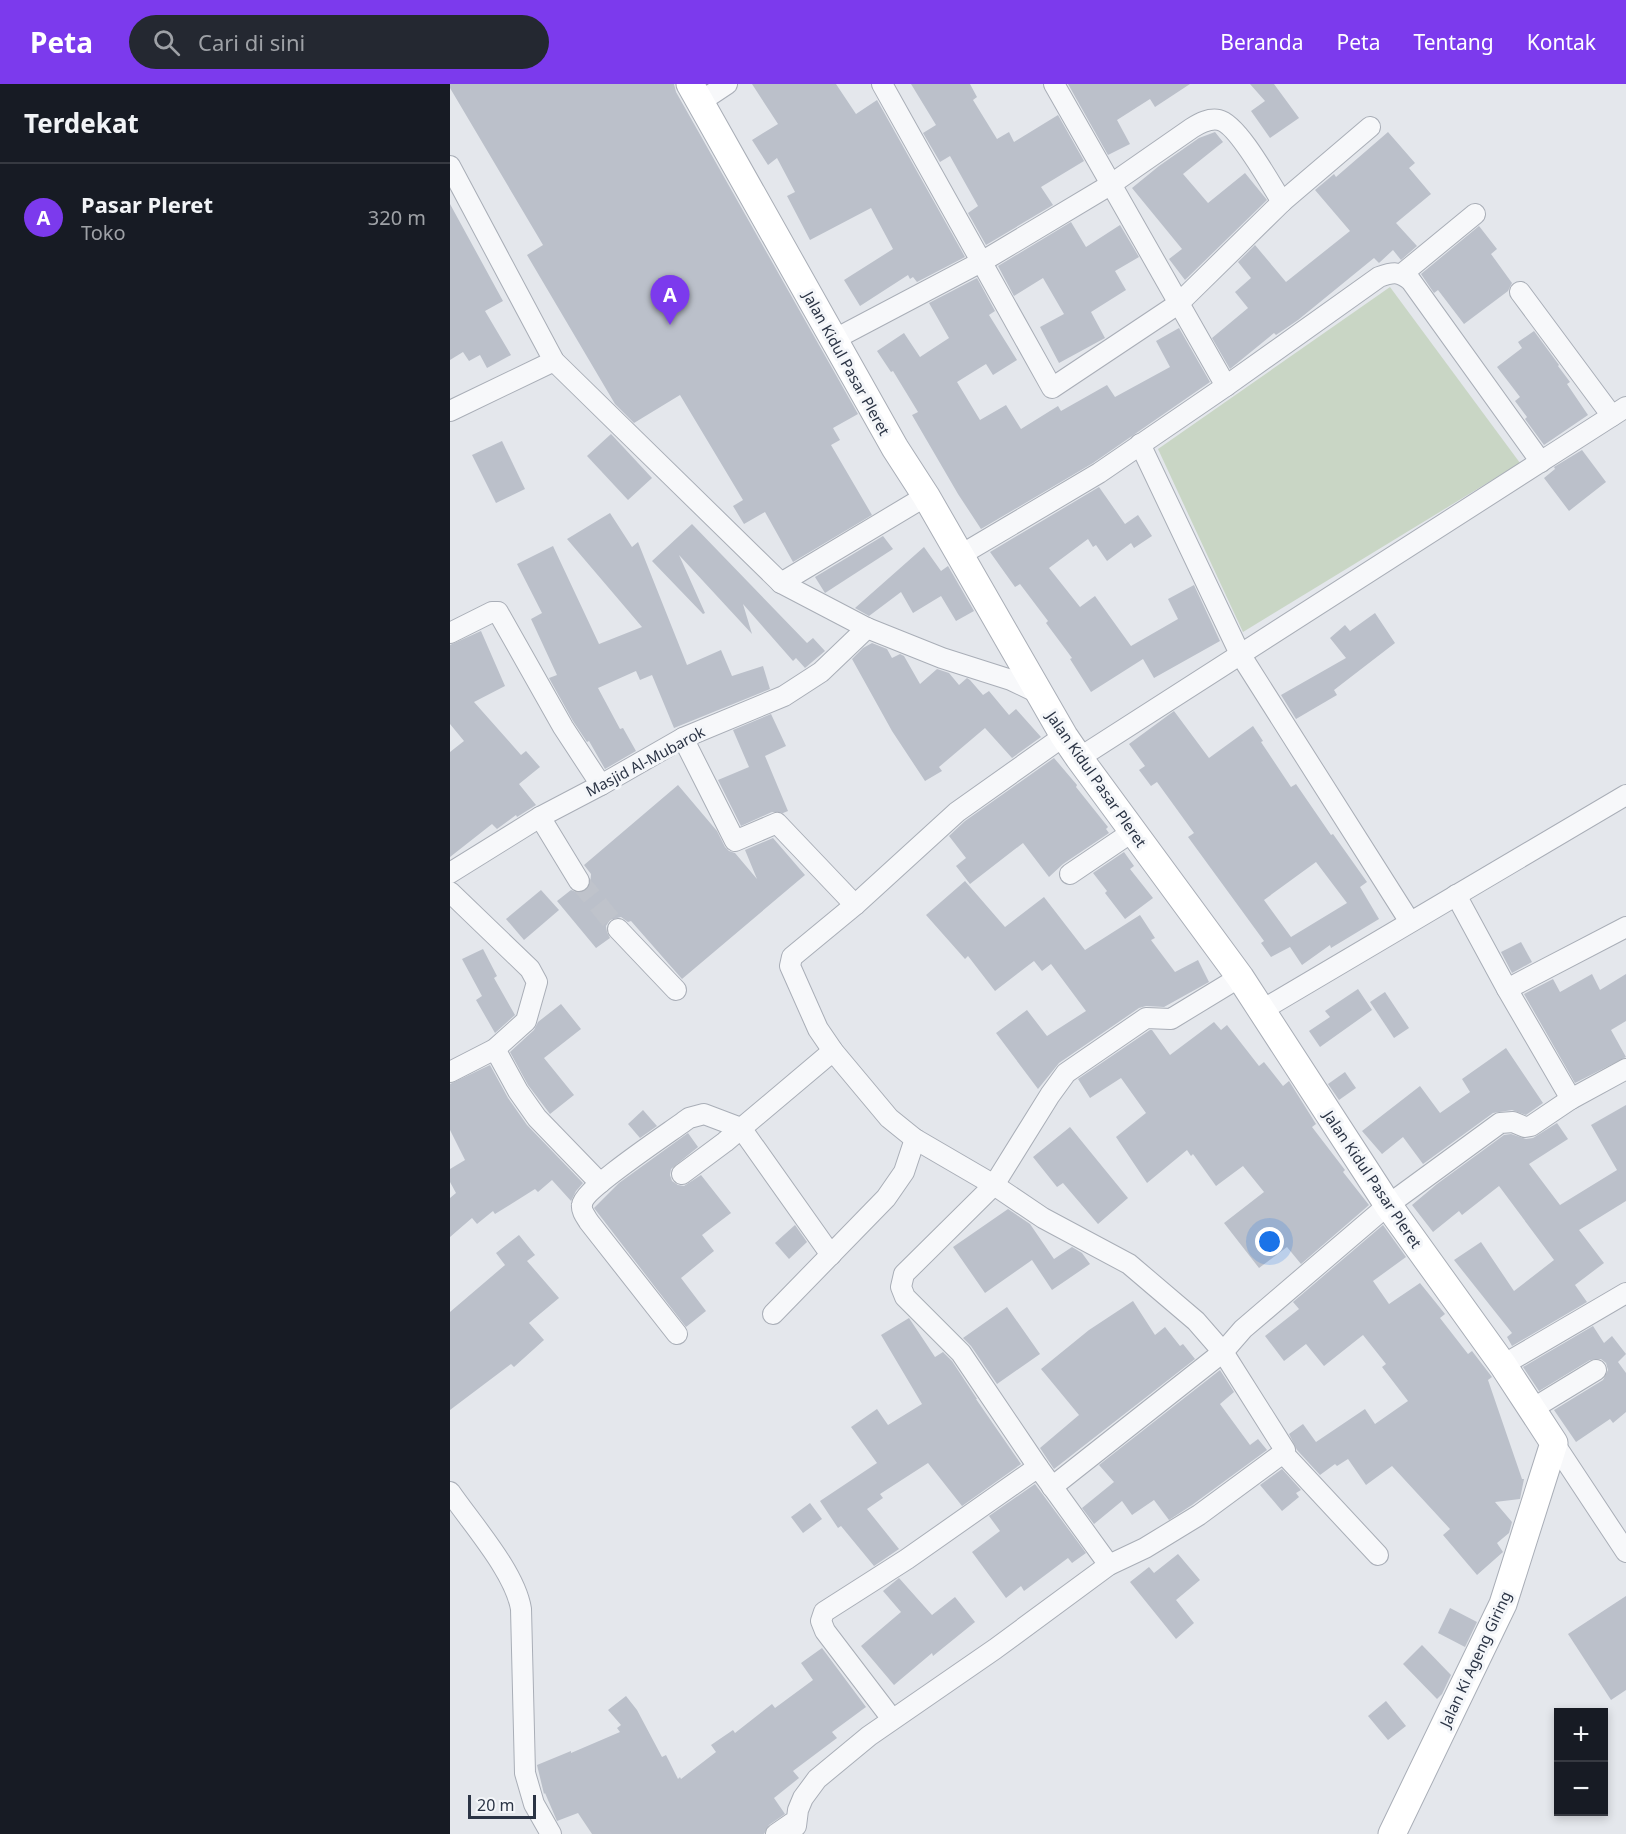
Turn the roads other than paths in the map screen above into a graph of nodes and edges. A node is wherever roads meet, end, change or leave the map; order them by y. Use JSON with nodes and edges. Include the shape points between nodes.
{"nodes":[{"id":1,"x":727,"y":84,"type":"edge"},
{"id":2,"x":882,"y":84,"type":"edge"},
{"id":3,"x":1054,"y":84,"type":"edge"},
{"id":4,"x":695,"y":93,"type":"edge"},
{"id":5,"x":1370,"y":128,"type":"dead end"},
{"id":6,"x":450,"y":166,"type":"edge"},
{"id":7,"x":1110,"y":185,"type":"junction"},
{"id":8,"x":1282,"y":202,"type":"junction"},
{"id":9,"x":1475,"y":214,"type":"dead end"},
{"id":10,"x":983,"y":261,"type":"junction"},
{"id":11,"x":1402,"y":274,"type":"junction"},
{"id":12,"x":1520,"y":292,"type":"dead end"},
{"id":13,"x":1178,"y":304,"type":"junction"},
{"id":14,"x":835,"y":339,"type":"junction"},
{"id":15,"x":554,"y":362,"type":"junction"},
{"id":16,"x":1226,"y":386,"type":"junction"},
{"id":17,"x":450,"y":411,"type":"edge"},
{"id":18,"x":1619,"y":411,"type":"edge"},
{"id":19,"x":1140,"y":444,"type":"junction"},
{"id":20,"x":1540,"y":462,"type":"junction"},
{"id":21,"x":926,"y":496,"type":"junction"},
{"id":22,"x":959,"y":556,"type":"junction"},
{"id":23,"x":781,"y":583,"type":"junction"},
{"id":24,"x":867,"y":628,"type":"junction"},
{"id":25,"x":450,"y":633,"type":"edge"},
{"id":26,"x":1240,"y":654,"type":"junction"},
{"id":27,"x":1038,"y":693,"type":"junction"},
{"id":28,"x":1064,"y":735,"type":"junction"},
{"id":29,"x":683,"y":738,"type":"junction"},
{"id":30,"x":1079,"y":759,"type":"junction"},
{"id":31,"x":601,"y":785,"type":"junction"},
{"id":32,"x":1626,"y":795,"type":"edge"},
{"id":33,"x":540,"y":817,"type":"junction"},
{"id":34,"x":1132,"y":832,"type":"junction"},
{"id":35,"x":450,"y":873,"type":"edge"},
{"id":36,"x":1070,"y":874,"type":"dead end"},
{"id":37,"x":579,"y":881,"type":"tunnel mouth"},
{"id":38,"x":450,"y":892,"type":"edge"},
{"id":39,"x":1456,"y":895,"type":"junction"},
{"id":40,"x":855,"y":905,"type":"junction"},
{"id":41,"x":1410,"y":922,"type":"junction"},
{"id":42,"x":1626,"y":927,"type":"edge"},
{"id":43,"x":618,"y":929,"type":"tunnel mouth"},
{"id":44,"x":1240,"y":977,"type":"junction"},
{"id":45,"x":1507,"y":989,"type":"junction"},
{"id":46,"x":676,"y":990,"type":"dead end"},
{"id":47,"x":1262,"y":1010,"type":"junction"},
{"id":48,"x":495,"y":1049,"type":"junction"},
{"id":49,"x":833,"y":1051,"type":"junction"},
{"id":50,"x":1626,"y":1069,"type":"edge"},
{"id":51,"x":450,"y":1072,"type":"edge"},
{"id":52,"x":1571,"y":1099,"type":"junction"},
{"id":53,"x":741,"y":1128,"type":"junction"},
{"id":54,"x":915,"y":1139,"type":"junction"},
{"id":55,"x":682,"y":1174,"type":"dead end"},
{"id":56,"x":600,"y":1183,"type":"junction"},
{"id":57,"x":994,"y":1185,"type":"junction"},
{"id":58,"x":1388,"y":1205,"type":"junction"},
{"id":59,"x":831,"y":1255,"type":"junction"},
{"id":60,"x":1626,"y":1293,"type":"edge"},
{"id":61,"x":773,"y":1314,"type":"dead end"},
{"id":62,"x":677,"y":1334,"type":"dead end"},
{"id":63,"x":1223,"y":1352,"type":"junction"},
{"id":64,"x":1503,"y":1365,"type":"junction"},
{"id":65,"x":1596,"y":1370,"type":"dead end"},
{"id":66,"x":1532,"y":1409,"type":"junction"},
{"id":67,"x":1554,"y":1443,"type":"junction"},
{"id":68,"x":1283,"y":1454,"type":"junction"},
{"id":69,"x":1038,"y":1467,"type":"junction"},
{"id":70,"x":1052,"y":1487,"type":"junction"},
{"id":71,"x":450,"y":1492,"type":"edge"},
{"id":72,"x":1624,"y":1544,"type":"edge"},
{"id":73,"x":1378,"y":1555,"type":"dead end"},
{"id":74,"x":1109,"y":1565,"type":"junction"},
{"id":75,"x":892,"y":1719,"type":"junction"},
{"id":76,"x":551,"y":1834,"type":"edge"},
{"id":77,"x":776,"y":1834,"type":"edge"},
{"id":78,"x":1392,"y":1834,"type":"edge"}],
"edges":[{"from":1,"to":4,"type":"street"},
{"from":2,"to":10,"type":"street"},
{"from":3,"to":7,"type":"street"},
{"from":4,"to":14,"type":"street","name":"Jalan Kidul Pasar Pleret"},
{"from":5,"to":8,"type":"street"},
{"from":6,"to":15,"type":"street"},
{"from":7,"to":8,"type":"street","via":[[1192,128],[1206,120],[1220,120],[1239,135]]},
{"from":7,"to":10,"type":"street"},
{"from":7,"to":13,"type":"street"},
{"from":8,"to":13,"type":"street"},
{"from":9,"to":11,"type":"street"},
{"from":10,"to":13,"type":"street","via":[[1052,388]]},
{"from":10,"to":14,"type":"street"},
{"from":11,"to":16,"type":"street","via":[[1392,272],[1379,277]]},
{"from":11,"to":20,"type":"street","via":[[1411,281]]},
{"from":12,"to":18,"type":"street"},
{"from":13,"to":16,"type":"street"},
{"from":14,"to":21,"type":"street","name":"Jalan Kidul Pasar Pleret"},
{"from":15,"to":17,"type":"street"},
{"from":15,"to":23,"type":"street"},
{"from":16,"to":19,"type":"street"},
{"from":18,"to":20,"type":"street"},
{"from":19,"to":22,"type":"street","via":[[1099,473]]},
{"from":19,"to":26,"type":"street"},
{"from":20,"to":26,"type":"street"},
{"from":21,"to":22,"type":"street","name":"Jalan Kidul Pasar Pleret"},
{"from":21,"to":23,"type":"street"},
{"from":22,"to":27,"type":"street","name":"Jalan Kidul Pasar Pleret"},
{"from":23,"to":24,"type":"street"},
{"from":24,"to":27,"type":"street"},
{"from":24,"to":29,"type":"street","name":"Masjid Al-Mubarok","via":[[821,672],[784,696]]},
{"from":25,"to":31,"type":"street","via":[[498,612]]},
{"from":26,"to":30,"type":"street"},
{"from":26,"to":41,"type":"street"},
{"from":27,"to":28,"type":"street","name":"Jalan Kidul Pasar Pleret"},
{"from":28,"to":30,"type":"street","name":"Jalan Kidul Pasar Pleret"},
{"from":28,"to":40,"type":"street","via":[[957,812]]},
{"from":29,"to":31,"type":"street","name":"Masjid Al-Mubarok"},
{"from":29,"to":40,"type":"street","via":[[735,841],[777,823]]},
{"from":30,"to":34,"type":"street","name":"Jalan Kidul Pasar Pleret"},
{"from":31,"to":33,"type":"street","name":"Masjid Al-Mubarok"},
{"from":32,"to":39,"type":"street"},
{"from":33,"to":35,"type":"street","name":"Masjid Al-Mubarok"},
{"from":33,"to":37,"type":"street"},
{"from":34,"to":36,"type":"street"},
{"from":34,"to":44,"type":"street","name":"Jalan Kidul Pasar Pleret"},
{"from":38,"to":48,"type":"street","via":[[530,969],[537,982],[526,1021]]},
{"from":39,"to":41,"type":"street"},
{"from":39,"to":45,"type":"street"},
{"from":40,"to":49,"type":"street","via":[[792,957],[790,966],[818,1029]]},
{"from":41,"to":47,"type":"street"},
{"from":42,"to":45,"type":"street"},
{"from":43,"to":46,"type":"street"},
{"from":44,"to":47,"type":"street","name":"Jalan Kidul Pasar Pleret"},
{"from":44,"to":57,"type":"street","via":[[1171,1019],[1146,1018],[1066,1073]]},
{"from":45,"to":52,"type":"street"},
{"from":47,"to":58,"type":"street","name":"Jalan Kidul Pasar Pleret"},
{"from":48,"to":51,"type":"street"},
{"from":48,"to":56,"type":"street","via":[[537,1118]]},
{"from":49,"to":53,"type":"street"},
{"from":49,"to":54,"type":"street","via":[[889,1118]]},
{"from":50,"to":52,"type":"street"},
{"from":52,"to":58,"type":"street","via":[[1531,1126],[1500,1123]]},
{"from":53,"to":55,"type":"street"},
{"from":53,"to":56,"type":"street","via":[[704,1114],[689,1118]]},
{"from":53,"to":59,"type":"street"},
{"from":54,"to":57,"type":"street"},
{"from":54,"to":59,"type":"street","via":[[904,1172],[886,1198]]},
{"from":56,"to":62,"type":"street","via":[[584,1199],[583,1211]]},
{"from":57,"to":63,"type":"street","via":[[1043,1218],[1129,1264],[1196,1321]]},
{"from":57,"to":69,"type":"street","via":[[904,1274],[901,1287],[905,1297],[961,1353]]},
{"from":58,"to":63,"type":"street","via":[[1243,1329]]},
{"from":58,"to":64,"type":"street","name":"Jalan Kidul Pasar Pleret"},
{"from":59,"to":61,"type":"street"},
{"from":60,"to":64,"type":"street"},
{"from":63,"to":68,"type":"street","via":[[1285,1450]]},
{"from":63,"to":70,"type":"street"},
{"from":64,"to":66,"type":"street","name":"Jalan Kidul Pasar Pleret"},
{"from":65,"to":66,"type":"street"},
{"from":66,"to":67,"type":"street","name":"Jalan Kidul Pasar Pleret"},
{"from":67,"to":72,"type":"street"},
{"from":67,"to":78,"type":"street","name":"Jalan Ki Ageng Giring","via":[[1503,1604]]},
{"from":68,"to":73,"type":"street"},
{"from":68,"to":74,"type":"street","via":[[1199,1515]]},
{"from":69,"to":70,"type":"street"},
{"from":69,"to":75,"type":"street","via":[[824,1612],[821,1621],[825,1631]]},
{"from":70,"to":74,"type":"street"},
{"from":71,"to":76,"type":"street","via":[[509,1576],[519,1598],[525,1773],[534,1804]]},
{"from":74,"to":75,"type":"street"},
{"from":75,"to":77,"type":"street","via":[[817,1779],[803,1798],[796,1826],[792,1823]]}]}
